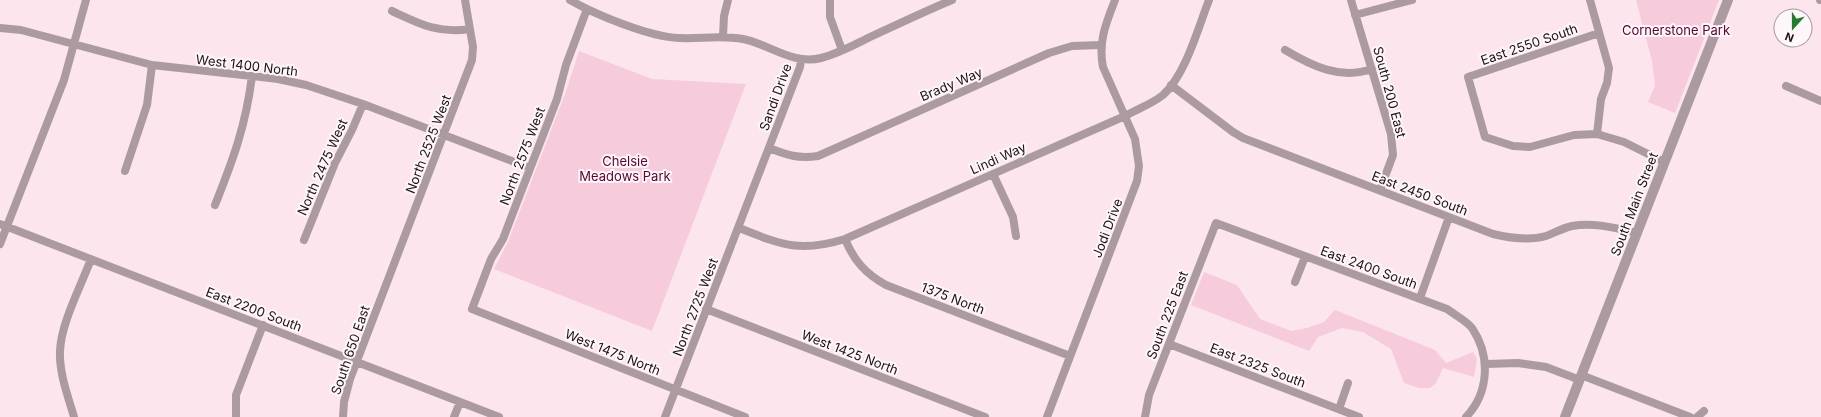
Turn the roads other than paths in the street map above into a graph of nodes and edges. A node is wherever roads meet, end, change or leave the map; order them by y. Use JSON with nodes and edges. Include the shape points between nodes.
{"nodes":[{"id":1,"x":86,"y":0,"type":"edge"},
{"id":2,"x":465,"y":0,"type":"edge"},
{"id":3,"x":570,"y":0,"type":"edge"},
{"id":4,"x":728,"y":0,"type":"edge"},
{"id":5,"x":830,"y":0,"type":"edge"},
{"id":6,"x":952,"y":0,"type":"edge"},
{"id":7,"x":1115,"y":0,"type":"edge"},
{"id":8,"x":1209,"y":0,"type":"edge"},
{"id":9,"x":1351,"y":0,"type":"edge"},
{"id":10,"x":1412,"y":0,"type":"edge"},
{"id":11,"x":1590,"y":0,"type":"edge"},
{"id":12,"x":1728,"y":0,"type":"edge"},
{"id":13,"x":943,"y":2,"type":"edge"},
{"id":14,"x":587,"y":9,"type":"junction"},
{"id":15,"x":392,"y":11,"type":"dead end"},
{"id":16,"x":1355,"y":15,"type":"junction"},
{"id":17,"x":0,"y":28,"type":"edge"},
{"id":18,"x":470,"y":30,"type":"junction"},
{"id":19,"x":1599,"y":33,"type":"junction"},
{"id":20,"x":723,"y":36,"type":"junction"},
{"id":21,"x":74,"y":44,"type":"junction"},
{"id":22,"x":1100,"y":45,"type":"junction"},
{"id":23,"x":842,"y":50,"type":"junction"},
{"id":24,"x":1285,"y":50,"type":"dead end"},
{"id":25,"x":801,"y":59,"type":"junction"},
{"id":26,"x":152,"y":65,"type":"junction"},
{"id":27,"x":1372,"y":69,"type":"junction"},
{"id":28,"x":252,"y":76,"type":"junction"},
{"id":29,"x":1172,"y":85,"type":"junction"},
{"id":30,"x":1786,"y":86,"type":"dead end"},
{"id":31,"x":1821,"y":101,"type":"edge"},
{"id":32,"x":363,"y":104,"type":"junction"},
{"id":33,"x":1125,"y":116,"type":"junction"},
{"id":34,"x":1597,"y":134,"type":"junction"},
{"id":35,"x":444,"y":136,"type":"junction"},
{"id":36,"x":769,"y":148,"type":"junction"},
{"id":37,"x":1664,"y":162,"type":"junction"},
{"id":38,"x":530,"y":168,"type":"junction"},
{"id":39,"x":125,"y":171,"type":"dead end"},
{"id":40,"x":993,"y":174,"type":"junction"},
{"id":41,"x":1380,"y":190,"type":"junction"},
{"id":42,"x":215,"y":205,"type":"dead end"},
{"id":43,"x":1449,"y":217,"type":"junction"},
{"id":44,"x":1216,"y":223,"type":"joint"},
{"id":45,"x":3,"y":225,"type":"edge"},
{"id":46,"x":739,"y":228,"type":"junction"},
{"id":47,"x":1637,"y":233,"type":"junction"},
{"id":48,"x":1016,"y":236,"type":"dead end"},
{"id":49,"x":846,"y":239,"type":"junction"},
{"id":50,"x":304,"y":240,"type":"dead end"},
{"id":51,"x":0,"y":244,"type":"edge"},
{"id":52,"x":1305,"y":257,"type":"junction"},
{"id":53,"x":91,"y":259,"type":"junction"},
{"id":54,"x":1295,"y":282,"type":"dead end"},
{"id":55,"x":383,"y":292,"type":"joint"},
{"id":56,"x":1420,"y":298,"type":"junction"},
{"id":57,"x":472,"y":309,"type":"joint"},
{"id":58,"x":706,"y":309,"type":"junction"},
{"id":59,"x":263,"y":325,"type":"junction"},
{"id":60,"x":1169,"y":344,"type":"junction"},
{"id":61,"x":1070,"y":356,"type":"junction"},
{"id":62,"x":356,"y":362,"type":"junction"},
{"id":63,"x":1486,"y":364,"type":"junction"},
{"id":64,"x":1581,"y":377,"type":"junction"},
{"id":65,"x":1348,"y":383,"type":"dead end"},
{"id":66,"x":676,"y":390,"type":"junction"},
{"id":67,"x":460,"y":402,"type":"junction"},
{"id":68,"x":1339,"y":409,"type":"junction"},
{"id":69,"x":1704,"y":411,"type":"dead end"},
{"id":70,"x":74,"y":417,"type":"edge"},
{"id":71,"x":236,"y":417,"type":"edge"},
{"id":72,"x":343,"y":417,"type":"edge"},
{"id":73,"x":454,"y":417,"type":"edge"},
{"id":74,"x":499,"y":417,"type":"edge"},
{"id":75,"x":665,"y":417,"type":"edge"},
{"id":76,"x":745,"y":417,"type":"edge"},
{"id":77,"x":985,"y":417,"type":"edge"},
{"id":78,"x":1046,"y":417,"type":"edge"},
{"id":79,"x":1145,"y":417,"type":"edge"},
{"id":80,"x":1359,"y":417,"type":"edge"},
{"id":81,"x":1466,"y":417,"type":"edge"},
{"id":82,"x":1565,"y":417,"type":"edge"},
{"id":83,"x":1690,"y":417,"type":"edge"},
{"id":84,"x":1697,"y":417,"type":"edge"}],
"edges":[{"from":1,"to":21,"type":"street"},
{"from":2,"to":18,"type":"street","name":"North 2525 West"},
{"from":3,"to":14,"type":"street"},
{"from":4,"to":20,"type":"street"},
{"from":5,"to":23,"type":"street","via":[[830,17]]},
{"from":6,"to":13,"type":"street","name":"Sandi Drive"},
{"from":7,"to":22,"type":"street"},
{"from":8,"to":29,"type":"street","name":"Lindi Way","via":[[1185,62]]},
{"from":9,"to":16,"type":"street","name":"South 200 East"},
{"from":10,"to":16,"type":"street"},
{"from":11,"to":19,"type":"street"},
{"from":12,"to":37,"type":"street","name":"South Main Street"},
{"from":13,"to":23,"type":"street","name":"Sandi Drive"},
{"from":14,"to":20,"type":"street","via":[[663,36]]},
{"from":14,"to":38,"type":"street","name":"North 2575 West"},
{"from":15,"to":18,"type":"street","via":[[415,22],[445,31]]},
{"from":16,"to":27,"type":"street","name":"South 200 East"},
{"from":17,"to":21,"type":"street","name":"West 1400 North","via":[[21,30]]},
{"from":18,"to":35,"type":"street","name":"North 2525 West","via":[[472,60]]},
{"from":19,"to":34,"type":"street","via":[[1609,68],[1601,99]]},
{"from":19,"to":34,"type":"street","name":"East 2550 South","via":[[1468,78],[1485,137],[1514,146],[1530,147],[1574,135]]},
{"from":20,"to":25,"type":"street","via":[[754,42],[789,57]]},
{"from":21,"to":26,"type":"street","name":"West 1400 North"},
{"from":21,"to":45,"type":"street","via":[[64,80],[23,184]]},
{"from":22,"to":33,"type":"street","name":"Jodi Drive","via":[[1103,67]]},
{"from":22,"to":36,"type":"street","name":"Brady Way","via":[[1072,46],[1049,53],[818,156],[804,159]]},
{"from":23,"to":25,"type":"street","name":"Sandi Drive","via":[[820,58]]},
{"from":24,"to":27,"type":"street","via":[[1338,73],[1351,74]]},
{"from":25,"to":36,"type":"street","name":"Sandi Drive"},
{"from":26,"to":28,"type":"street","name":"West 1400 North"},
{"from":26,"to":39,"type":"street","via":[[147,105]]},
{"from":27,"to":41,"type":"street","name":"South 200 East","via":[[1391,134],[1393,155]]},
{"from":28,"to":32,"type":"street","name":"West 1400 North","via":[[306,85]]},
{"from":28,"to":42,"type":"street","via":[[242,134]]},
{"from":29,"to":33,"type":"street","name":"Lindi Way","via":[[1162,95]]},
{"from":29,"to":41,"type":"street","name":"East 2450 South","via":[[1243,138]]},
{"from":30,"to":31,"type":"street"},
{"from":32,"to":35,"type":"street","name":"West 1400 North"},
{"from":32,"to":50,"type":"street","name":"North 2475 West","via":[[335,163]]},
{"from":33,"to":40,"type":"street","name":"Lindi Way"},
{"from":33,"to":61,"type":"street","name":"Jodi Drive","via":[[1138,152],[1137,182]]},
{"from":34,"to":37,"type":"street","via":[[1624,142]]},
{"from":35,"to":38,"type":"street","name":"West 1400 North"},
{"from":35,"to":55,"type":"street","name":"North 2525 West"},
{"from":36,"to":46,"type":"street","name":"Sandi Drive"},
{"from":37,"to":47,"type":"street","name":"South Main Street"},
{"from":38,"to":57,"type":"street","name":"North 2575 West","via":[[503,239],[491,259]]},
{"from":40,"to":48,"type":"street","via":[[1013,217]]},
{"from":40,"to":49,"type":"street","name":"Lindi Way"},
{"from":41,"to":43,"type":"street","name":"East 2450 South"},
{"from":43,"to":47,"type":"street","name":"East 2450 South","via":[[1509,238],[1543,236],[1573,226],[1601,225]]},
{"from":43,"to":56,"type":"street"},
{"from":44,"to":52,"type":"street","name":"East 2400 South"},
{"from":44,"to":60,"type":"street","name":"South 225 East"},
{"from":45,"to":51,"type":"street"},
{"from":45,"to":53,"type":"street","name":"East 2200 South"},
{"from":46,"to":49,"type":"street","name":"Lindi Way","via":[[770,241],[807,248]]},
{"from":46,"to":58,"type":"street","name":"North 2725 West"},
{"from":47,"to":64,"type":"street","name":"South Main Street"},
{"from":49,"to":61,"type":"street","name":"1375 North","via":[[861,268],[886,285]]},
{"from":52,"to":54,"type":"street"},
{"from":52,"to":56,"type":"street","name":"East 2400 South"},
{"from":53,"to":59,"type":"street","name":"East 2200 South"},
{"from":53,"to":70,"type":"street","via":[[62,334],[60,352],[61,370]]},
{"from":55,"to":62,"type":"street","name":"South 650 East"},
{"from":56,"to":63,"type":"street","name":"East 2400 South","via":[[1447,309],[1472,328]]},
{"from":57,"to":66,"type":"street","name":"West 1475 North"},
{"from":58,"to":66,"type":"street","name":"North 2725 West"},
{"from":58,"to":77,"type":"street","name":"West 1425 North"},
{"from":59,"to":62,"type":"street","name":"East 2200 South"},
{"from":59,"to":71,"type":"street","via":[[236,395]]},
{"from":60,"to":68,"type":"street","name":"East 2325 South"},
{"from":60,"to":79,"type":"street","name":"South 225 East","via":[[1149,395]]},
{"from":61,"to":78,"type":"street","name":"Jodi Drive"},
{"from":62,"to":67,"type":"street","name":"East 2200 South"},
{"from":62,"to":72,"type":"street","name":"South 650 East","via":[[344,402]]},
{"from":63,"to":64,"type":"street","via":[[1518,363],[1546,367]]},
{"from":63,"to":81,"type":"street","via":[[1483,387],[1475,407]]},
{"from":64,"to":82,"type":"street","name":"South Main Street"},
{"from":64,"to":83,"type":"street"},
{"from":65,"to":68,"type":"street"},
{"from":66,"to":75,"type":"street","name":"North 2725 West"},
{"from":66,"to":76,"type":"street","name":"West 1475 North"},
{"from":67,"to":73,"type":"street"},
{"from":67,"to":74,"type":"street","name":"East 2200 South"},
{"from":68,"to":80,"type":"street","name":"East 2325 South"},
{"from":69,"to":84,"type":"street"}]}
